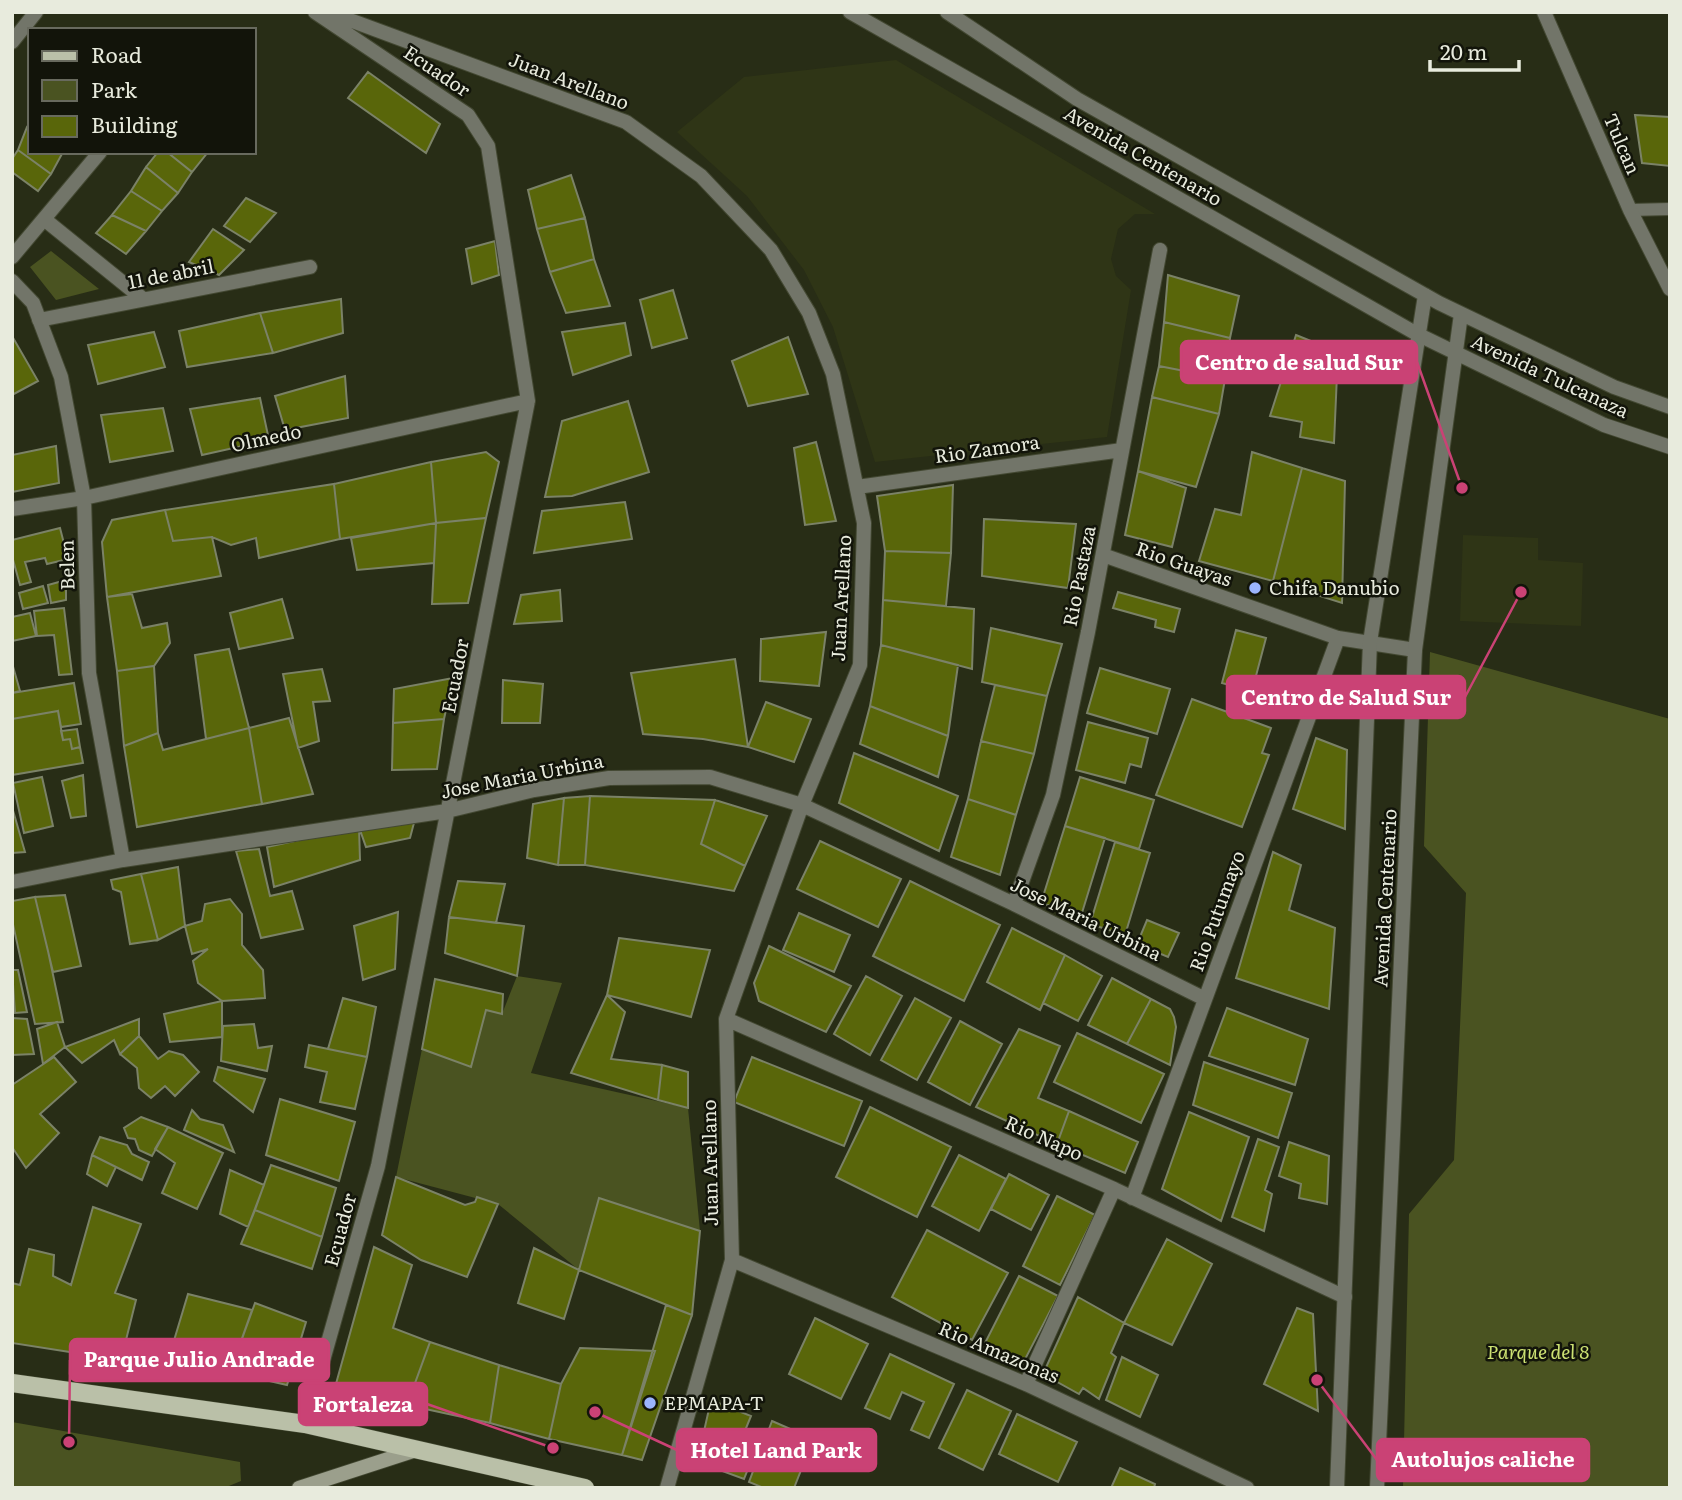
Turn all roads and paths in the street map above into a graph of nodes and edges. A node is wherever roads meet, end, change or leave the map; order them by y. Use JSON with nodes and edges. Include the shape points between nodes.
{"nodes":[{"id":1,"x":36,"y":12,"type":"edge"},
{"id":2,"x":316,"y":12,"type":"edge"},
{"id":3,"x":328,"y":12,"type":"edge"},
{"id":4,"x":850,"y":12,"type":"edge"},
{"id":5,"x":947,"y":12,"type":"edge"},
{"id":6,"x":1544,"y":12,"type":"edge"},
{"id":7,"x":12,"y":42,"type":"edge"},
{"id":8,"x":98,"y":154,"type":"edge"},
{"id":9,"x":1670,"y":209,"type":"edge"},
{"id":10,"x":1629,"y":210,"type":"junction"},
{"id":11,"x":44,"y":219,"type":"junction"},
{"id":12,"x":1160,"y":250,"type":"dead end"},
{"id":13,"x":12,"y":257,"type":"edge"},
{"id":14,"x":310,"y":267,"type":"dead end"},
{"id":15,"x":12,"y":281,"type":"edge"},
{"id":16,"x":1670,"y":289,"type":"edge"},
{"id":17,"x":1425,"y":295,"type":"junction"},
{"id":18,"x":143,"y":299,"type":"junction"},
{"id":19,"x":1461,"y":314,"type":"junction"},
{"id":20,"x":39,"y":320,"type":"junction"},
{"id":21,"x":1417,"y":334,"type":"junction"},
{"id":22,"x":1454,"y":353,"type":"junction"},
{"id":23,"x":528,"y":401,"type":"junction"},
{"id":24,"x":1670,"y":407,"type":"edge"},
{"id":25,"x":1670,"y":447,"type":"edge"},
{"id":26,"x":1122,"y":450,"type":"junction"},
{"id":27,"x":857,"y":486,"type":"junction"},
{"id":28,"x":85,"y":498,"type":"junction"},
{"id":29,"x":12,"y":509,"type":"edge"},
{"id":30,"x":1103,"y":555,"type":"junction"},
{"id":31,"x":1338,"y":638,"type":"junction"},
{"id":32,"x":1370,"y":642,"type":"junction"},
{"id":33,"x":1415,"y":650,"type":"junction"},
{"id":34,"x":802,"y":805,"type":"junction"},
{"id":35,"x":447,"y":811,"type":"junction"},
{"id":36,"x":123,"y":860,"type":"junction"},
{"id":37,"x":12,"y":882,"type":"edge"},
{"id":38,"x":1014,"y":904,"type":"junction"},
{"id":39,"x":1205,"y":999,"type":"junction"},
{"id":40,"x":726,"y":1019,"type":"junction"},
{"id":41,"x":1114,"y":1189,"type":"junction"},
{"id":42,"x":1132,"y":1198,"type":"junction"},
{"id":43,"x":732,"y":1260,"type":"junction"},
{"id":44,"x":1345,"y":1297,"type":"junction"},
{"id":45,"x":12,"y":1383,"type":"edge"},
{"id":46,"x":1026,"y":1384,"type":"junction"},
{"id":47,"x":305,"y":1424,"type":"junction"},
{"id":48,"x":416,"y":1450,"type":"junction"},
{"id":49,"x":299,"y":1488,"type":"edge"},
{"id":50,"x":585,"y":1488,"type":"edge"},
{"id":51,"x":667,"y":1488,"type":"edge"},
{"id":52,"x":1247,"y":1488,"type":"edge"},
{"id":53,"x":1338,"y":1488,"type":"edge"},
{"id":54,"x":1377,"y":1488,"type":"edge"}],
"edges":[{"from":1,"to":7,"type":"street"},
{"from":2,"to":23,"type":"street","name":"Ecuador","via":[[468,115],[488,146]]},
{"from":3,"to":27,"type":"street","name":"Juan Arellano","via":[[626,122],[701,176],[771,250],[809,313],[833,374]]},
{"from":4,"to":21,"type":"street","name":"Avenida Centenario"},
{"from":5,"to":17,"type":"street","name":"Avenida Centenario","via":[[1077,99]]},
{"from":6,"to":10,"type":"street","name":"Tulcan"},
{"from":8,"to":11,"type":"street"},
{"from":9,"to":10,"type":"lane"},
{"from":10,"to":16,"type":"street","name":"Tulcan"},
{"from":11,"to":13,"type":"street"},
{"from":11,"to":18,"type":"street"},
{"from":12,"to":26,"type":"street","name":"Rio Pastaza"},
{"from":14,"to":18,"type":"street","name":"11 de abril"},
{"from":15,"to":20,"type":"street","name":"Belen","via":[[33,303]]},
{"from":17,"to":19,"type":"street","name":"Avenida Tulcanaza"},
{"from":17,"to":21,"type":"street","name":"Avenida Centenario"},
{"from":18,"to":20,"type":"street","name":"11 de abril"},
{"from":19,"to":22,"type":"street","name":"Avenida Centenario"},
{"from":19,"to":24,"type":"street","name":"Avenida Tulcanaza","via":[[1614,387]]},
{"from":20,"to":28,"type":"street","name":"Belen","via":[[61,377]]},
{"from":21,"to":22,"type":"street","name":"Avenida Tulcanaza"},
{"from":21,"to":32,"type":"street","name":"Avenida Centenario"},
{"from":22,"to":25,"type":"street","name":"Avenida Tulcanaza","via":[[1604,425]]},
{"from":22,"to":33,"type":"street","name":"Avenida Centenario"},
{"from":23,"to":28,"type":"street","name":"Olmedo"},
{"from":23,"to":35,"type":"street","name":"Ecuador"},
{"from":26,"to":27,"type":"street","name":"Rio Zamora"},
{"from":26,"to":30,"type":"street","name":"Rio Pastaza"},
{"from":27,"to":34,"type":"street","name":"Juan Arellano","via":[[864,523],[860,665]]},
{"from":28,"to":29,"type":"street","name":"Olmedo"},
{"from":28,"to":36,"type":"street","name":"Belen","via":[[89,673]]},
{"from":30,"to":31,"type":"street","name":"Rio Guayas"},
{"from":30,"to":38,"type":"street","name":"Rio Pastaza","via":[[1053,795]]},
{"from":31,"to":32,"type":"street","name":"Rio Guayas"},
{"from":31,"to":39,"type":"street","name":"Rio Putumayo"},
{"from":32,"to":33,"type":"street","name":"Rio Guayas"},
{"from":32,"to":44,"type":"street","name":"Avenida Centenario"},
{"from":33,"to":54,"type":"street","name":"Avenida Centenario"},
{"from":34,"to":35,"type":"street","name":"Jose Maria Urbina","via":[[710,777],[609,778]]},
{"from":34,"to":38,"type":"street","name":"Jose Maria Urbina"},
{"from":34,"to":40,"type":"street","name":"Juan Arellano"},
{"from":35,"to":36,"type":"street","name":"Jose Maria Urbina"},
{"from":35,"to":47,"type":"street","name":"Ecuador","via":[[377,1166]]},
{"from":36,"to":37,"type":"street","name":"Jose Maria Urbina"},
{"from":38,"to":39,"type":"street","name":"Jose Maria Urbina"},
{"from":39,"to":42,"type":"street","name":"Rio Putumayo"},
{"from":40,"to":41,"type":"street","name":"Rio Napo"},
{"from":40,"to":43,"type":"street","name":"Juan Arellano"},
{"from":41,"to":42,"type":"street","name":"Rio Napo"},
{"from":41,"to":46,"type":"street"},
{"from":42,"to":44,"type":"street","name":"Rio Napo"},
{"from":43,"to":46,"type":"street","name":"Rio Amazonas"},
{"from":43,"to":51,"type":"street","name":"Juan Arellano"},
{"from":44,"to":53,"type":"street","name":"Avenida Centenario"},
{"from":45,"to":47,"type":"main road"},
{"from":46,"to":52,"type":"street","name":"Rio Amazonas"},
{"from":47,"to":48,"type":"main road"},
{"from":48,"to":49,"type":"main road"},
{"from":48,"to":50,"type":"main road"}]}
